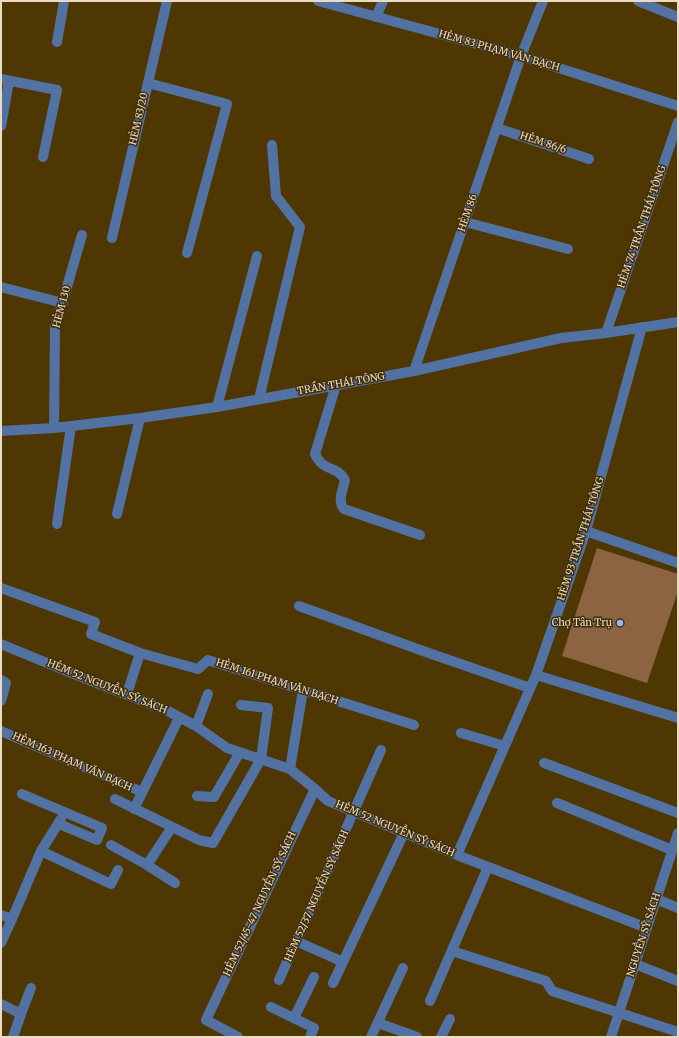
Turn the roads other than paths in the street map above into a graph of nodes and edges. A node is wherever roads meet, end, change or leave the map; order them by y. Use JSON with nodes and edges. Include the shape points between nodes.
{"nodes":[{"id":1,"x":64,"y":1,"type":"edge"},
{"id":2,"x":167,"y":1,"type":"edge"},
{"id":3,"x":318,"y":1,"type":"edge"},
{"id":4,"x":383,"y":1,"type":"edge"},
{"id":5,"x":543,"y":1,"type":"edge"},
{"id":6,"x":638,"y":1,"type":"edge"},
{"id":7,"x":376,"y":17,"type":"junction"},
{"id":8,"x":678,"y":17,"type":"edge"},
{"id":9,"x":57,"y":42,"type":"dead end"},
{"id":10,"x":521,"y":56,"type":"junction"},
{"id":11,"x":5,"y":80,"type":"edge"},
{"id":12,"x":148,"y":83,"type":"junction"},
{"id":13,"x":678,"y":106,"type":"edge"},
{"id":14,"x":678,"y":122,"type":"edge"},
{"id":15,"x":1,"y":126,"type":"edge"},
{"id":16,"x":497,"y":128,"type":"junction"},
{"id":17,"x":272,"y":145,"type":"dead end"},
{"id":18,"x":44,"y":157,"type":"dead end"},
{"id":19,"x":589,"y":159,"type":"dead end"},
{"id":20,"x":465,"y":222,"type":"junction"},
{"id":21,"x":82,"y":235,"type":"dead end"},
{"id":22,"x":112,"y":238,"type":"dead end"},
{"id":23,"x":568,"y":249,"type":"dead end"},
{"id":24,"x":187,"y":254,"type":"dead end"},
{"id":25,"x":257,"y":256,"type":"dead end"},
{"id":26,"x":1,"y":287,"type":"edge"},
{"id":27,"x":63,"y":303,"type":"junction"},
{"id":28,"x":678,"y":322,"type":"edge"},
{"id":29,"x":642,"y":327,"type":"junction"},
{"id":30,"x":606,"y":333,"type":"junction"},
{"id":31,"x":414,"y":371,"type":"junction"},
{"id":32,"x":336,"y":385,"type":"junction"},
{"id":33,"x":259,"y":399,"type":"junction"},
{"id":34,"x":217,"y":407,"type":"junction"},
{"id":35,"x":140,"y":418,"type":"junction"},
{"id":36,"x":71,"y":426,"type":"junction"},
{"id":37,"x":54,"y":428,"type":"junction"},
{"id":38,"x":1,"y":431,"type":"edge"},
{"id":39,"x":117,"y":514,"type":"dead end"},
{"id":40,"x":57,"y":524,"type":"dead end"},
{"id":41,"x":586,"y":532,"type":"junction"},
{"id":42,"x":420,"y":535,"type":"dead end"},
{"id":43,"x":678,"y":563,"type":"edge"},
{"id":44,"x":1,"y":588,"type":"edge"},
{"id":45,"x":299,"y":606,"type":"dead end"},
{"id":46,"x":1,"y":644,"type":"edge"},
{"id":47,"x":140,"y":653,"type":"junction"},
{"id":48,"x":536,"y":675,"type":"junction"},
{"id":49,"x":1,"y":680,"type":"edge"},
{"id":50,"x":530,"y":688,"type":"junction"},
{"id":51,"x":303,"y":690,"type":"junction"},
{"id":52,"x":127,"y":694,"type":"junction"},
{"id":53,"x":208,"y":694,"type":"dead end"},
{"id":54,"x":1,"y":701,"type":"edge"},
{"id":55,"x":241,"y":705,"type":"dead end"},
{"id":56,"x":179,"y":718,"type":"junction"},
{"id":57,"x":678,"y":718,"type":"edge"},
{"id":58,"x":414,"y":725,"type":"dead end"},
{"id":59,"x":196,"y":726,"type":"junction"},
{"id":60,"x":1,"y":731,"type":"edge"},
{"id":61,"x":461,"y":733,"type":"dead end"},
{"id":62,"x":505,"y":746,"type":"junction"},
{"id":63,"x":381,"y":750,"type":"dead end"},
{"id":64,"x":240,"y":752,"type":"junction"},
{"id":65,"x":261,"y":759,"type":"junction"},
{"id":66,"x":544,"y":763,"type":"dead end"},
{"id":67,"x":290,"y":768,"type":"junction"},
{"id":68,"x":315,"y":789,"type":"junction"},
{"id":69,"x":142,"y":792,"type":"junction"},
{"id":70,"x":22,"y":794,"type":"dead end"},
{"id":71,"x":197,"y":796,"type":"dead end"},
{"id":72,"x":115,"y":799,"type":"dead end"},
{"id":73,"x":557,"y":803,"type":"dead end"},
{"id":74,"x":134,"y":809,"type":"junction"},
{"id":75,"x":63,"y":812,"type":"junction"},
{"id":76,"x":354,"y":812,"type":"junction"},
{"id":77,"x":678,"y":813,"type":"edge"},
{"id":78,"x":59,"y":824,"type":"junction"},
{"id":79,"x":172,"y":827,"type":"junction"},
{"id":80,"x":404,"y":833,"type":"junction"},
{"id":81,"x":678,"y":833,"type":"edge"},
{"id":82,"x":111,"y":845,"type":"dead end"},
{"id":83,"x":672,"y":850,"type":"junction"},
{"id":84,"x":41,"y":851,"type":"junction"},
{"id":85,"x":457,"y":855,"type":"junction"},
{"id":86,"x":147,"y":865,"type":"junction"},
{"id":87,"x":488,"y":867,"type":"junction"},
{"id":88,"x":118,"y":870,"type":"dead end"},
{"id":89,"x":175,"y":884,"type":"dead end"},
{"id":90,"x":656,"y":899,"type":"junction"},
{"id":91,"x":678,"y":908,"type":"edge"},
{"id":92,"x":1,"y":915,"type":"edge"},
{"id":93,"x":12,"y":919,"type":"junction"},
{"id":94,"x":647,"y":928,"type":"junction"},
{"id":95,"x":296,"y":942,"type":"junction"},
{"id":96,"x":1,"y":943,"type":"edge"},
{"id":97,"x":452,"y":951,"type":"junction"},
{"id":98,"x":343,"y":962,"type":"junction"},
{"id":99,"x":635,"y":964,"type":"junction"},
{"id":100,"x":403,"y":968,"type":"dead end"},
{"id":101,"x":314,"y":977,"type":"dead end"},
{"id":102,"x":279,"y":980,"type":"dead end"},
{"id":103,"x":678,"y":981,"type":"edge"},
{"id":104,"x":333,"y":983,"type":"dead end"},
{"id":105,"x":31,"y":988,"type":"dead end"},
{"id":106,"x":430,"y":1001,"type":"dead end"},
{"id":107,"x":1,"y":1004,"type":"edge"},
{"id":108,"x":272,"y":1007,"type":"dead end"},
{"id":109,"x":619,"y":1013,"type":"junction"},
{"id":110,"x":21,"y":1014,"type":"junction"},
{"id":111,"x":294,"y":1018,"type":"junction"},
{"id":112,"x":450,"y":1019,"type":"dead end"},
{"id":113,"x":378,"y":1023,"type":"junction"},
{"id":114,"x":678,"y":1032,"type":"edge"},
{"id":115,"x":13,"y":1037,"type":"edge"},
{"id":116,"x":238,"y":1037,"type":"edge"},
{"id":117,"x":310,"y":1037,"type":"edge"},
{"id":118,"x":371,"y":1037,"type":"edge"},
{"id":119,"x":417,"y":1037,"type":"edge"},
{"id":120,"x":441,"y":1037,"type":"edge"},
{"id":121,"x":610,"y":1037,"type":"edge"}],
"edges":[{"from":1,"to":9,"type":"street"},
{"from":2,"to":12,"type":"street","name":"HẺM 83/20"},
{"from":3,"to":7,"type":"street","name":"HẺM 83 PHẠM VĂN BẠCH"},
{"from":4,"to":7,"type":"street"},
{"from":5,"to":10,"type":"street","name":"HẺM 86"},
{"from":6,"to":8,"type":"street"},
{"from":7,"to":10,"type":"street","name":"HẺM 83 PHẠM VĂN BẠCH"},
{"from":10,"to":13,"type":"street","name":"HẺM 83 PHẠM VĂN BẠCH"},
{"from":10,"to":16,"type":"street","name":"HẺM 86"},
{"from":11,"to":15,"type":"street"},
{"from":11,"to":18,"type":"street","via":[[56,90]]},
{"from":12,"to":22,"type":"street","name":"HẺM 83/20"},
{"from":12,"to":24,"type":"street","via":[[227,104]]},
{"from":14,"to":30,"type":"street","name":"HẺM 74 TRẦN THÁI TÔNG"},
{"from":16,"to":19,"type":"street","name":"HẺM 86/6"},
{"from":16,"to":20,"type":"street","name":"HẺM 86"},
{"from":17,"to":33,"type":"street","via":[[276,196],[300,227]]},
{"from":20,"to":23,"type":"street"},
{"from":20,"to":31,"type":"street","name":"HẺM 86"},
{"from":21,"to":27,"type":"street","name":"HẺM 130"},
{"from":25,"to":34,"type":"street"},
{"from":26,"to":27,"type":"street"},
{"from":27,"to":37,"type":"street","name":"HẺM 130","via":[[56,328]]},
{"from":28,"to":29,"type":"street","name":"TRẦN THÁI TÔNG"},
{"from":29,"to":30,"type":"street","name":"TRẦN THÁI TÔNG"},
{"from":29,"to":41,"type":"street","name":"HẺM 93 TRẦN THÁI TÔNG"},
{"from":30,"to":31,"type":"street","name":"TRẦN THÁI TÔNG","via":[[561,338]]},
{"from":31,"to":32,"type":"street","name":"TRẦN THÁI TÔNG"},
{"from":32,"to":33,"type":"street","name":"TRẦN THÁI TÔNG"},
{"from":32,"to":42,"type":"street","via":[[315,454],[318,462],[338,472],[345,480],[341,505],[344,509]]},
{"from":33,"to":34,"type":"street","name":"TRẦN THÁI TÔNG"},
{"from":34,"to":35,"type":"street","name":"TRẦN THÁI TÔNG"},
{"from":35,"to":36,"type":"street","name":"TRẦN THÁI TÔNG"},
{"from":35,"to":39,"type":"street"},
{"from":36,"to":37,"type":"street","name":"TRẦN THÁI TÔNG"},
{"from":36,"to":40,"type":"street"},
{"from":37,"to":38,"type":"street","name":"TRẦN THÁI TÔNG"},
{"from":41,"to":43,"type":"street"},
{"from":41,"to":48,"type":"street","name":"HẺM 93 TRẦN THÁI TÔNG"},
{"from":44,"to":47,"type":"street","name":"HẺM 161 PHẠM VĂN BẠCH","via":[[95,622],[91,634]]},
{"from":45,"to":50,"type":"street"},
{"from":46,"to":52,"type":"street","name":"HẺM 52 NGUYỄN SỸ SÁCH"},
{"from":47,"to":51,"type":"street","name":"HẺM 161 PHẠM VĂN BẠCH","via":[[198,669],[208,660]]},
{"from":47,"to":52,"type":"street"},
{"from":48,"to":50,"type":"street","name":"HẺM 93 TRẦN THÁI TÔNG"},
{"from":48,"to":57,"type":"street"},
{"from":49,"to":54,"type":"street","via":[[6,683]]},
{"from":50,"to":62,"type":"street","name":"HẺM 93 TRẦN THÁI TÔNG"},
{"from":51,"to":58,"type":"street","name":"HẺM 161 PHẠM VĂN BẠCH"},
{"from":51,"to":67,"type":"street"},
{"from":52,"to":56,"type":"street","name":"HẺM 52 NGUYỄN SỸ SÁCH"},
{"from":53,"to":59,"type":"street"},
{"from":55,"to":65,"type":"street","via":[[268,708]]},
{"from":56,"to":59,"type":"street","name":"HẺM 52 NGUYỄN SỸ SÁCH"},
{"from":56,"to":69,"type":"street"},
{"from":59,"to":64,"type":"street","name":"HẺM 52 NGUYỄN SỸ SÁCH","via":[[227,748]]},
{"from":60,"to":69,"type":"street","name":"HẺM 163 PHẠM VĂN BẠCH"},
{"from":61,"to":62,"type":"street"},
{"from":62,"to":85,"type":"street","name":"HẺM 93 TRẦN THÁI TÔNG"},
{"from":63,"to":76,"type":"street","name":"HẺM 52/37 NGUYỄN SỸ SÁCH"},
{"from":64,"to":65,"type":"street","name":"HẺM 52 NGUYỄN SỸ SÁCH"},
{"from":64,"to":71,"type":"street","via":[[214,797]]},
{"from":65,"to":67,"type":"street","name":"HẺM 52 NGUYỄN SỸ SÁCH"},
{"from":65,"to":79,"type":"street","via":[[213,843],[199,840]]},
{"from":66,"to":77,"type":"street"},
{"from":67,"to":68,"type":"street","name":"HẺM 52 NGUYỄN SỸ SÁCH"},
{"from":68,"to":76,"type":"street","name":"HẺM 52 NGUYỄN SỸ SÁCH","via":[[328,801]]},
{"from":68,"to":116,"type":"street","name":"HẺM 52/45-47 NGUYỄN SỸ SÁCH","via":[[206,1020]]},
{"from":69,"to":74,"type":"street"},
{"from":70,"to":75,"type":"street"},
{"from":72,"to":74,"type":"street"},
{"from":73,"to":83,"type":"street"},
{"from":74,"to":79,"type":"street"},
{"from":75,"to":78,"type":"street"},
{"from":75,"to":78,"type":"street","via":[[102,828],[97,840]]},
{"from":76,"to":80,"type":"street","name":"HẺM 52 NGUYỄN SỸ SÁCH"},
{"from":76,"to":95,"type":"street","name":"HẺM 52/37 NGUYỄN SỸ SÁCH"},
{"from":78,"to":84,"type":"street"},
{"from":79,"to":86,"type":"street"},
{"from":80,"to":85,"type":"street","name":"HẺM 52 NGUYỄN SỸ SÁCH"},
{"from":80,"to":98,"type":"street"},
{"from":81,"to":83,"type":"street","name":"NGUYỄN SỸ SÁCH"},
{"from":82,"to":86,"type":"street"},
{"from":83,"to":90,"type":"street","name":"NGUYỄN SỸ SÁCH"},
{"from":84,"to":88,"type":"street","via":[[111,884]]},
{"from":84,"to":93,"type":"street"},
{"from":85,"to":87,"type":"street","name":"HẺM 52 NGUYỄN SỸ SÁCH"},
{"from":86,"to":89,"type":"street"},
{"from":87,"to":94,"type":"street","name":"HẺM 52 NGUYỄN SỸ SÁCH"},
{"from":87,"to":97,"type":"street"},
{"from":90,"to":91,"type":"street"},
{"from":90,"to":94,"type":"street","name":"NGUYỄN SỸ SÁCH"},
{"from":92,"to":93,"type":"street"},
{"from":93,"to":96,"type":"street"},
{"from":94,"to":99,"type":"street","name":"NGUYỄN SỸ SÁCH"},
{"from":95,"to":98,"type":"street"},
{"from":95,"to":102,"type":"street","name":"HẺM 52/37 NGUYỄN SỸ SÁCH"},
{"from":97,"to":106,"type":"street"},
{"from":97,"to":109,"type":"street","via":[[546,981],[552,991]]},
{"from":98,"to":104,"type":"street"},
{"from":99,"to":103,"type":"street"},
{"from":99,"to":109,"type":"street","name":"NGUYỄN SỸ SÁCH"},
{"from":100,"to":113,"type":"street"},
{"from":101,"to":111,"type":"street"},
{"from":105,"to":110,"type":"street"},
{"from":107,"to":110,"type":"street"},
{"from":108,"to":111,"type":"street"},
{"from":109,"to":114,"type":"street"},
{"from":109,"to":121,"type":"street","name":"NGUYỄN SỸ SÁCH"},
{"from":110,"to":115,"type":"street"},
{"from":111,"to":117,"type":"street","via":[[314,1028]]},
{"from":112,"to":120,"type":"street"},
{"from":113,"to":118,"type":"street"},
{"from":113,"to":119,"type":"street"}]}
